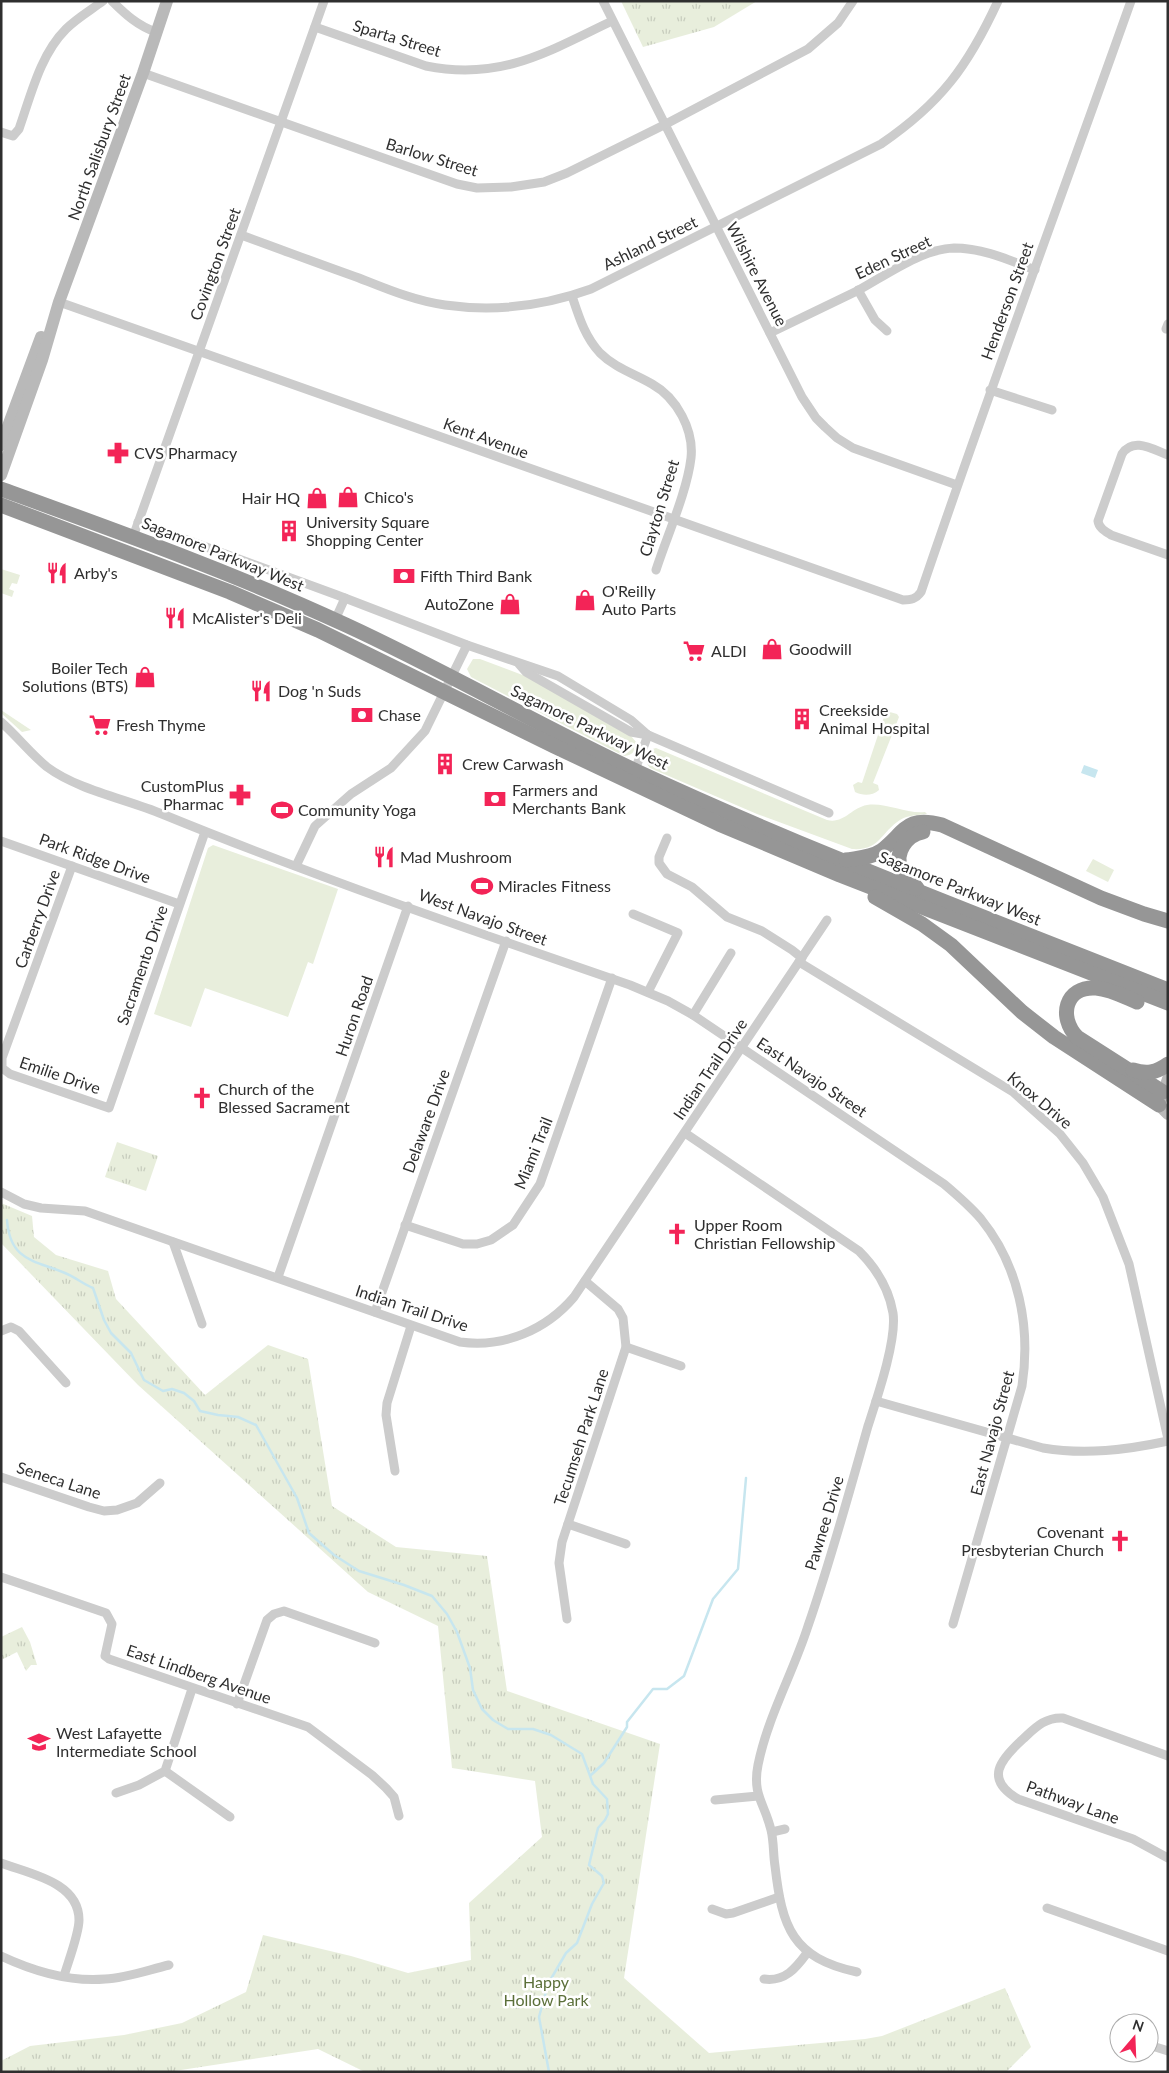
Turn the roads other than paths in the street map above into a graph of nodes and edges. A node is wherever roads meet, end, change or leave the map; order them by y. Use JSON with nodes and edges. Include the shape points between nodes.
{"nodes":[{"id":1,"x":103,"y":1,"type":"edge"},
{"id":2,"x":112,"y":1,"type":"edge"},
{"id":3,"x":167,"y":1,"type":"edge"},
{"id":4,"x":324,"y":1,"type":"edge"},
{"id":5,"x":602,"y":1,"type":"edge"},
{"id":6,"x":853,"y":1,"type":"edge"},
{"id":7,"x":998,"y":1,"type":"edge"},
{"id":8,"x":1131,"y":1,"type":"edge"},
{"id":9,"x":612,"y":21,"type":"junction"},
{"id":10,"x":315,"y":28,"type":"junction"},
{"id":11,"x":156,"y":32,"type":"junction"},
{"id":12,"x":143,"y":73,"type":"junction"},
{"id":13,"x":282,"y":122,"type":"junction"},
{"id":14,"x":664,"y":125,"type":"junction"},
{"id":15,"x":1,"y":132,"type":"edge"},
{"id":16,"x":716,"y":227,"type":"junction"},
{"id":17,"x":241,"y":235,"type":"junction"},
{"id":18,"x":1035,"y":270,"type":"junction"},
{"id":19,"x":858,"y":290,"type":"junction"},
{"id":20,"x":572,"y":296,"type":"junction"},
{"id":21,"x":59,"y":302,"type":"junction"},
{"id":22,"x":887,"y":331,"type":"dead end"},
{"id":23,"x":770,"y":333,"type":"junction"},
{"id":24,"x":199,"y":352,"type":"junction"},
{"id":25,"x":990,"y":390,"type":"junction"},
{"id":26,"x":1052,"y":410,"type":"dead end"},
{"id":27,"x":1,"y":445,"type":"edge"},
{"id":28,"x":1168,"y":455,"type":"edge"},
{"id":29,"x":1,"y":475,"type":"edge"},
{"id":30,"x":957,"y":485,"type":"junction"},
{"id":31,"x":1,"y":489,"type":"edge"},
{"id":32,"x":1,"y":506,"type":"edge"},
{"id":33,"x":673,"y":520,"type":"junction"},
{"id":34,"x":138,"y":522,"type":"junction"},
{"id":35,"x":133,"y":537,"type":"junction"},
{"id":36,"x":1168,"y":555,"type":"edge"},
{"id":37,"x":656,"y":570,"type":"dead end"},
{"id":38,"x":345,"y":598,"type":"junction"},
{"id":39,"x":903,"y":600,"type":"joint"},
{"id":40,"x":335,"y":620,"type":"junction"},
{"id":41,"x":467,"y":645,"type":"junction"},
{"id":42,"x":451,"y":677,"type":"junction"},
{"id":43,"x":444,"y":692,"type":"junction"},
{"id":44,"x":1,"y":722,"type":"edge"},
{"id":45,"x":648,"y":734,"type":"junction"},
{"id":46,"x":635,"y":770,"type":"junction"},
{"id":47,"x":829,"y":813,"type":"dead end"},
{"id":48,"x":205,"y":832,"type":"junction"},
{"id":49,"x":668,"y":838,"type":"dead end"},
{"id":50,"x":1,"y":841,"type":"edge"},
{"id":51,"x":845,"y":860,"type":"junction"},
{"id":52,"x":72,"y":866,"type":"junction"},
{"id":53,"x":296,"y":866,"type":"junction"},
{"id":54,"x":840,"y":875,"type":"junction"},
{"id":55,"x":919,"y":891,"type":"junction"},
{"id":56,"x":179,"y":904,"type":"junction"},
{"id":57,"x":408,"y":906,"type":"junction"},
{"id":58,"x":633,"y":914,"type":"dead end"},
{"id":59,"x":827,"y":920,"type":"dead end"},
{"id":60,"x":1168,"y":921,"type":"edge"},
{"id":61,"x":1168,"y":930,"type":"edge"},
{"id":62,"x":506,"y":941,"type":"junction"},
{"id":63,"x":730,"y":954,"type":"dead end"},
{"id":64,"x":800,"y":960,"type":"junction"},
{"id":65,"x":612,"y":978,"type":"junction"},
{"id":66,"x":1168,"y":990,"type":"edge"},
{"id":67,"x":648,"y":992,"type":"junction"},
{"id":68,"x":1168,"y":1003,"type":"edge"},
{"id":69,"x":1168,"y":1010,"type":"edge"},
{"id":70,"x":693,"y":1015,"type":"junction"},
{"id":71,"x":742,"y":1048,"type":"junction"},
{"id":72,"x":1168,"y":1064,"type":"edge"},
{"id":73,"x":2,"y":1068,"type":"edge"},
{"id":74,"x":1126,"y":1068,"type":"junction"},
{"id":75,"x":1165,"y":1097,"type":"edge"},
{"id":76,"x":109,"y":1108,"type":"joint"},
{"id":77,"x":685,"y":1133,"type":"junction"},
{"id":78,"x":1,"y":1192,"type":"edge"},
{"id":79,"x":405,"y":1225,"type":"junction"},
{"id":80,"x":173,"y":1242,"type":"junction"},
{"id":81,"x":278,"y":1277,"type":"junction"},
{"id":82,"x":585,"y":1282,"type":"junction"},
{"id":83,"x":375,"y":1312,"type":"junction"},
{"id":84,"x":202,"y":1324,"type":"dead end"},
{"id":85,"x":411,"y":1326,"type":"junction"},
{"id":86,"x":1,"y":1332,"type":"edge"},
{"id":87,"x":626,"y":1347,"type":"junction"},
{"id":88,"x":681,"y":1366,"type":"dead end"},
{"id":89,"x":66,"y":1383,"type":"dead end"},
{"id":90,"x":876,"y":1401,"type":"junction"},
{"id":91,"x":1007,"y":1438,"type":"junction"},
{"id":92,"x":1168,"y":1440,"type":"edge"},
{"id":93,"x":395,"y":1471,"type":"dead end"},
{"id":94,"x":1,"y":1477,"type":"edge"},
{"id":95,"x":160,"y":1483,"type":"dead end"},
{"id":96,"x":568,"y":1524,"type":"junction"},
{"id":97,"x":626,"y":1544,"type":"dead end"},
{"id":98,"x":1,"y":1578,"type":"edge"},
{"id":99,"x":567,"y":1618,"type":"dead end"},
{"id":100,"x":953,"y":1624,"type":"dead end"},
{"id":101,"x":375,"y":1643,"type":"dead end"},
{"id":102,"x":192,"y":1689,"type":"junction"},
{"id":103,"x":237,"y":1704,"type":"junction"},
{"id":104,"x":1168,"y":1756,"type":"edge"},
{"id":105,"x":164,"y":1770,"type":"junction"},
{"id":106,"x":116,"y":1793,"type":"dead end"},
{"id":107,"x":758,"y":1796,"type":"junction"},
{"id":108,"x":715,"y":1800,"type":"dead end"},
{"id":109,"x":230,"y":1816,"type":"dead end"},
{"id":110,"x":399,"y":1816,"type":"dead end"},
{"id":111,"x":786,"y":1829,"type":"dead end"},
{"id":112,"x":772,"y":1832,"type":"junction"},
{"id":113,"x":1168,"y":1858,"type":"edge"},
{"id":114,"x":1,"y":1863,"type":"edge"},
{"id":115,"x":779,"y":1897,"type":"junction"},
{"id":116,"x":1047,"y":1908,"type":"dead end"},
{"id":117,"x":712,"y":1909,"type":"dead end"},
{"id":118,"x":1168,"y":1951,"type":"edge"},
{"id":119,"x":808,"y":1953,"type":"junction"},
{"id":120,"x":1,"y":1956,"type":"edge"},
{"id":121,"x":169,"y":1965,"type":"dead end"},
{"id":122,"x":857,"y":1972,"type":"dead end"},
{"id":123,"x":64,"y":1976,"type":"junction"},
{"id":124,"x":764,"y":1979,"type":"dead end"}],
"edges":[{"from":1,"to":15,"type":"street","via":[[66,30],[47,54],[19,129],[13,136]]},
{"from":2,"to":11,"type":"street","via":[[146,29]]},
{"from":3,"to":11,"type":"street","name":"North Salisbury Street"},
{"from":4,"to":10,"type":"street","name":"Covington Street"},
{"from":5,"to":9,"type":"street","name":"Wilshire Avenue"},
{"from":6,"to":14,"type":"street","name":"Barlow Street","via":[[838,23],[808,49]]},
{"from":7,"to":16,"type":"street","name":"Ashland Street","via":[[981,38],[957,76],[912,123],[881,144]]},
{"from":8,"to":18,"type":"street","name":"Henderson Street"},
{"from":9,"to":10,"type":"street","name":"Sparta Street","via":[[531,60],[477,70],[426,66]]},
{"from":9,"to":14,"type":"street","name":"Wilshire Avenue"},
{"from":10,"to":13,"type":"street","name":"Covington Street"},
{"from":11,"to":12,"type":"street","name":"North Salisbury Street"},
{"from":12,"to":13,"type":"street","name":"Barlow Street"},
{"from":12,"to":21,"type":"street","name":"North Salisbury Street"},
{"from":13,"to":14,"type":"street","name":"Barlow Street","via":[[457,184],[491,188],[544,182]]},
{"from":13,"to":17,"type":"street","name":"Covington Street"},
{"from":14,"to":16,"type":"street","name":"Wilshire Avenue"},
{"from":16,"to":20,"type":"street","name":"Ashland Street"},
{"from":16,"to":23,"type":"street","name":"Wilshire Avenue"},
{"from":17,"to":20,"type":"street","name":"Ashland Street","via":[[404,295],[444,305],[498,308],[526,306]]},
{"from":17,"to":24,"type":"street","name":"Covington Street"},
{"from":18,"to":19,"type":"street","name":"Eden Street","via":[[993,254],[952,248],[938,250],[905,264]]},
{"from":18,"to":25,"type":"street","name":"Henderson Street"},
{"from":19,"to":22,"type":"street","via":[[875,320]]},
{"from":19,"to":23,"type":"street","name":"Eden Street"},
{"from":20,"to":33,"type":"street","name":"Clayton Street","via":[[583,329],[601,354],[615,366],[653,384],[676,406],[683,419],[689,434],[691,456]]},
{"from":21,"to":24,"type":"street","name":"Kent Avenue"},
{"from":21,"to":27,"type":"street","name":"North Salisbury Street","via":[[49,313]]},
{"from":21,"to":29,"type":"street","name":"North Salisbury Street"},
{"from":23,"to":30,"type":"street","name":"Wilshire Avenue","via":[[808,407],[837,438],[853,448]]},
{"from":24,"to":33,"type":"street","name":"Kent Avenue"},
{"from":24,"to":34,"type":"street","name":"Covington Street"},
{"from":25,"to":26,"type":"street"},
{"from":25,"to":30,"type":"street","name":"Henderson Street"},
{"from":28,"to":36,"type":"street","via":[[1144,446],[1126,447],[1098,520],[1099,525],[1111,535]]},
{"from":30,"to":39,"type":"street","name":"Henderson Street","via":[[921,592],[917,598]]},
{"from":31,"to":35,"type":"highway","name":"Sagamore Parkway West"},
{"from":32,"to":43,"type":"highway","name":"Sagamore Parkway West","via":[[230,592]]},
{"from":33,"to":37,"type":"street","name":"Clayton Street"},
{"from":33,"to":39,"type":"street","name":"Kent Avenue"},
{"from":34,"to":35,"type":"street","name":"Covington Street"},
{"from":34,"to":38,"type":"street"},
{"from":35,"to":40,"type":"highway","name":"Sagamore Parkway West"},
{"from":38,"to":40,"type":"street"},
{"from":38,"to":41,"type":"street"},
{"from":40,"to":42,"type":"highway","name":"Sagamore Parkway West"},
{"from":41,"to":42,"type":"street"},
{"from":41,"to":45,"type":"street","via":[[519,664],[526,672],[619,726],[631,732]]},
{"from":42,"to":43,"type":"street"},
{"from":42,"to":46,"type":"highway","name":"Sagamore Parkway West"},
{"from":43,"to":53,"type":"street","via":[[425,731],[398,761],[340,802],[315,826]]},
{"from":43,"to":54,"type":"highway","name":"Sagamore Parkway West","via":[[719,824]]},
{"from":44,"to":48,"type":"street","name":"West Navajo Street","via":[[47,767],[72,780]]},
{"from":45,"to":46,"type":"street"},
{"from":45,"to":47,"type":"street"},
{"from":46,"to":51,"type":"highway","name":"Sagamore Parkway West","via":[[721,810]]},
{"from":48,"to":53,"type":"street","name":"West Navajo Street"},
{"from":48,"to":56,"type":"street","name":"Sacramento Drive"},
{"from":49,"to":64,"type":"street","name":"Knox Drive","via":[[659,862],[667,874],[692,887],[727,917],[762,931],[792,950]]},
{"from":50,"to":52,"type":"street","name":"Park Ridge Drive"},
{"from":51,"to":55,"type":"highway","name":"Sagamore Parkway West"},
{"from":51,"to":60,"type":"highway","via":[[868,857],[880,851],[904,828],[924,821],[933,822],[1102,898]]},
{"from":52,"to":56,"type":"street","name":"Park Ridge Drive"},
{"from":52,"to":73,"type":"street","name":"Carberry Drive","via":[[2,1058]]},
{"from":53,"to":57,"type":"street","name":"West Navajo Street"},
{"from":54,"to":68,"type":"highway","name":"Sagamore Parkway West"},
{"from":54,"to":75,"type":"highway","via":[[951,945],[1022,1012],[1054,1036]]},
{"from":55,"to":61,"type":"highway","via":[[901,870],[900,850],[908,838],[928,831],[942,834],[1089,902]]},
{"from":55,"to":66,"type":"highway","name":"Sagamore Parkway West"},
{"from":56,"to":76,"type":"street","name":"Sacramento Drive"},
{"from":57,"to":62,"type":"street","name":"West Navajo Street"},
{"from":57,"to":81,"type":"street","name":"Huron Road"},
{"from":58,"to":67,"type":"street","via":[[678,933]]},
{"from":59,"to":64,"type":"street","name":"Indian Trail Drive"},
{"from":62,"to":65,"type":"street","name":"West Navajo Street"},
{"from":62,"to":79,"type":"street","name":"Delaware Drive"},
{"from":63,"to":70,"type":"street"},
{"from":64,"to":71,"type":"street","name":"Indian Trail Drive"},
{"from":64,"to":92,"type":"street","name":"Knox Drive","via":[[1013,1092],[1060,1134],[1083,1163],[1103,1196],[1129,1264]]},
{"from":65,"to":67,"type":"street","name":"West Navajo Street"},
{"from":65,"to":79,"type":"street","name":"Miami Trail","via":[[540,1184],[512,1225],[491,1240],[463,1244]]},
{"from":67,"to":70,"type":"street","name":"West Navajo Street"},
{"from":69,"to":74,"type":"highway","via":[[1097,988],[1088,988],[1072,998],[1065,1013],[1070,1030]]},
{"from":70,"to":71,"type":"street","name":"West Navajo Street"},
{"from":71,"to":77,"type":"street","name":"Indian Trail Drive"},
{"from":71,"to":91,"type":"street","name":"East Navajo Street","via":[[944,1184],[981,1219],[1012,1274],[1020,1297],[1026,1342],[1022,1386]]},
{"from":72,"to":74,"type":"highway","via":[[1150,1073]]},
{"from":73,"to":76,"type":"street","name":"Emilie Drive","via":[[10,1074]]},
{"from":74,"to":75,"type":"highway"},
{"from":77,"to":82,"type":"street","name":"Indian Trail Drive"},
{"from":77,"to":90,"type":"street","name":"Pawnee Drive","via":[[859,1251],[871,1263],[889,1297],[893,1315],[893,1333]]},
{"from":78,"to":80,"type":"street","name":"Indian Trail Drive","via":[[24,1204],[41,1208],[85,1211]]},
{"from":79,"to":83,"type":"street","name":"Delaware Drive"},
{"from":80,"to":81,"type":"street","name":"Indian Trail Drive"},
{"from":80,"to":84,"type":"street"},
{"from":81,"to":83,"type":"street","name":"Indian Trail Drive"},
{"from":82,"to":85,"type":"street","name":"Indian Trail Drive","via":[[558,1314],[504,1341],[460,1342]]},
{"from":82,"to":87,"type":"street","name":"Tecumseh Park Lane","via":[[618,1309],[623,1318]]},
{"from":83,"to":85,"type":"street","name":"Indian Trail Drive"},
{"from":85,"to":93,"type":"street","via":[[387,1403]]},
{"from":86,"to":89,"type":"street","via":[[11,1327],[18,1331]]},
{"from":87,"to":88,"type":"street"},
{"from":87,"to":96,"type":"street","name":"Tecumseh Park Lane"},
{"from":90,"to":91,"type":"street"},
{"from":90,"to":107,"type":"street","name":"Pawnee Drive","via":[[808,1626],[772,1715],[758,1766]]},
{"from":91,"to":92,"type":"street","via":[[1043,1448],[1080,1452],[1140,1447]]},
{"from":91,"to":100,"type":"street","name":"East Navajo Street"},
{"from":94,"to":95,"type":"street","name":"Seneca Lane","via":[[104,1511],[137,1502]]},
{"from":96,"to":97,"type":"street"},
{"from":96,"to":99,"type":"street","name":"Tecumseh Park Lane","via":[[559,1563]]},
{"from":98,"to":102,"type":"street","name":"East Lindberg Avenue","via":[[106,1614],[112,1624],[105,1656]]},
{"from":101,"to":103,"type":"street","via":[[284,1611],[274,1614],[267,1620]]},
{"from":102,"to":103,"type":"street","name":"East Lindberg Avenue"},
{"from":102,"to":105,"type":"street"},
{"from":103,"to":110,"type":"street","name":"East Lindberg Avenue","via":[[308,1727],[320,1735],[386,1788],[394,1797]]},
{"from":104,"to":113,"type":"street","name":"Pathway Lane","via":[[1062,1718],[1054,1718],[1040,1724],[1008,1752],[998,1776],[1004,1790],[1018,1799],[1133,1839]]},
{"from":105,"to":106,"type":"street","via":[[139,1785]]},
{"from":105,"to":109,"type":"street"},
{"from":107,"to":108,"type":"street"},
{"from":107,"to":112,"type":"street","name":"Pawnee Drive"},
{"from":111,"to":112,"type":"street"},
{"from":112,"to":115,"type":"street","name":"Pawnee Drive"},
{"from":114,"to":123,"type":"street","via":[[60,1886],[74,1898],[79,1922]]},
{"from":115,"to":117,"type":"street","via":[[733,1913]]},
{"from":115,"to":119,"type":"street","name":"Pawnee Drive","via":[[793,1934]]},
{"from":116,"to":118,"type":"street"},
{"from":119,"to":122,"type":"street","name":"Pawnee Drive","via":[[830,1965]]},
{"from":119,"to":124,"type":"street","via":[[782,1978]]},
{"from":120,"to":123,"type":"street","via":[[33,1970]]},
{"from":121,"to":123,"type":"street","via":[[106,1979]]}]}
